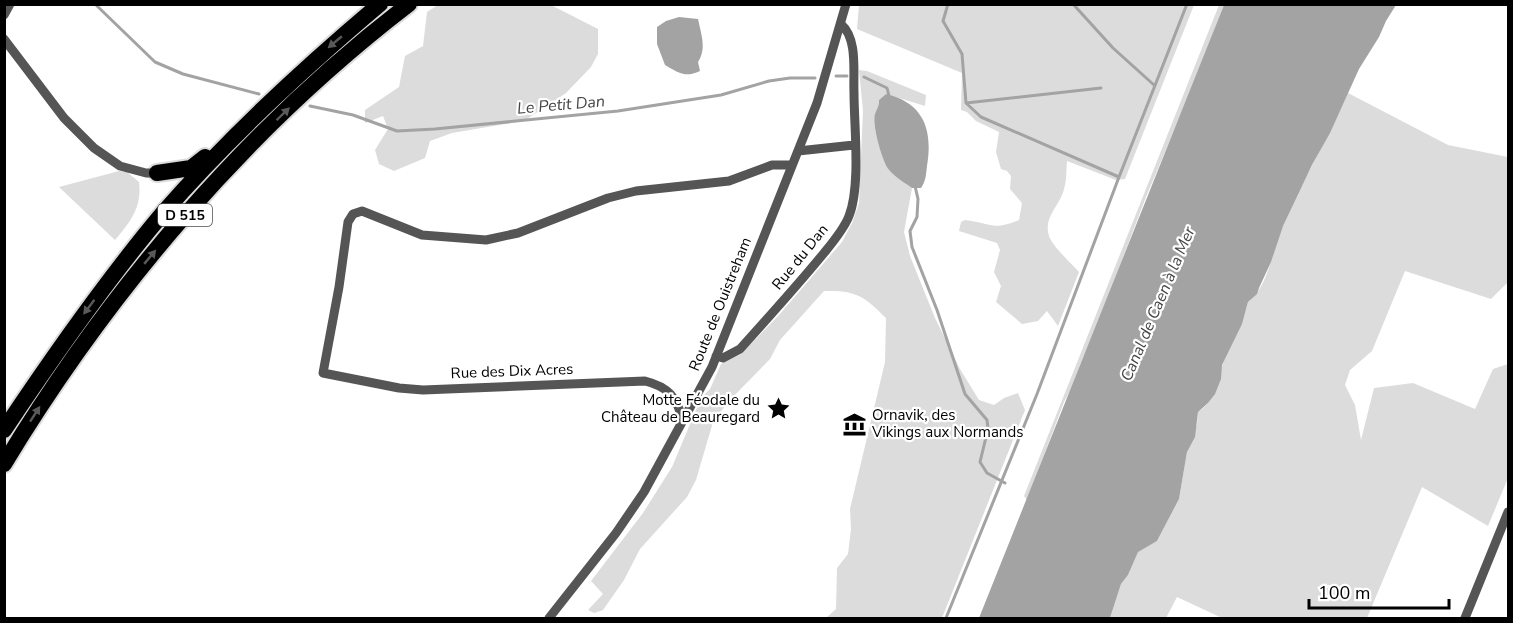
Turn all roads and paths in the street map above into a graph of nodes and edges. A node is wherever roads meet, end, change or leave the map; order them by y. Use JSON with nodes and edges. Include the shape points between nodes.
{"nodes":[{"id":1,"x":10,"y":4,"type":"edge"},
{"id":2,"x":380,"y":4,"type":"edge"},
{"id":3,"x":409,"y":4,"type":"edge"},
{"id":4,"x":846,"y":4,"type":"edge"},
{"id":5,"x":4,"y":15,"type":"edge"},
{"id":6,"x":841,"y":24,"type":"junction"},
{"id":7,"x":4,"y":39,"type":"edge"},
{"id":8,"x":854,"y":145,"type":"junction"},
{"id":9,"x":798,"y":151,"type":"junction"},
{"id":10,"x":220,"y":152,"type":"junction"},
{"id":11,"x":792,"y":165,"type":"junction"},
{"id":12,"x":157,"y":174,"type":"junction"},
{"id":13,"x":165,"y":212,"type":"junction"},
{"id":14,"x":716,"y":356,"type":"junction"},
{"id":15,"x":683,"y":420,"type":"junction"},
{"id":16,"x":4,"y":430,"type":"edge"},
{"id":17,"x":4,"y":464,"type":"edge"},
{"id":18,"x":1509,"y":512,"type":"edge"},
{"id":19,"x":549,"y":618,"type":"edge"},
{"id":20,"x":1465,"y":618,"type":"edge"}],
"edges":[{"from":1,"to":5,"type":"street"},
{"from":2,"to":10,"type":"highway","number":"D 515","one_way":true,"via":[[298,75]]},
{"from":17,"to":3,"type":"highway","number":"D 515","one_way":true,"via":[[85,341],[174,229],[303,94]]},
{"from":4,"to":6,"type":"street","name":"Route de Ouistreham"},
{"from":6,"to":8,"type":"street","name":"Rue du Dan","via":[[850,34],[851,42]]},
{"from":6,"to":9,"type":"street","name":"Route de Ouistreham"},
{"from":7,"to":12,"type":"street","via":[[64,118],[94,148],[120,166]]},
{"from":8,"to":9,"type":"street"},
{"from":8,"to":14,"type":"street","name":"Rue du Dan","via":[[854,188],[850,215],[844,225],[740,349],[723,358]]},
{"from":9,"to":11,"type":"street","name":"Route de Ouistreham"},
{"from":10,"to":12,"type":"highway","via":[[207,155],[191,168]]},
{"from":10,"to":13,"type":"highway","number":"D 515"},
{"from":11,"to":14,"type":"street","name":"Route de Ouistreham"},
{"from":11,"to":15,"type":"street","name":"Rue des Dix Acres","via":[[772,165],[729,181],[627,194],[589,204],[518,233],[486,240],[422,235],[362,212],[353,214],[348,222],[323,373],[423,390],[645,381],[670,393]]},
{"from":12,"to":13,"type":"highway","via":[[171,186]]},
{"from":13,"to":16,"type":"highway","number":"D 515","one_way":true,"via":[[51,358]]},
{"from":14,"to":15,"type":"street","name":"Route de Ouistreham"},
{"from":15,"to":19,"type":"street","name":"Route de Ouistreham","via":[[644,492]]},
{"from":18,"to":20,"type":"street"}]}
